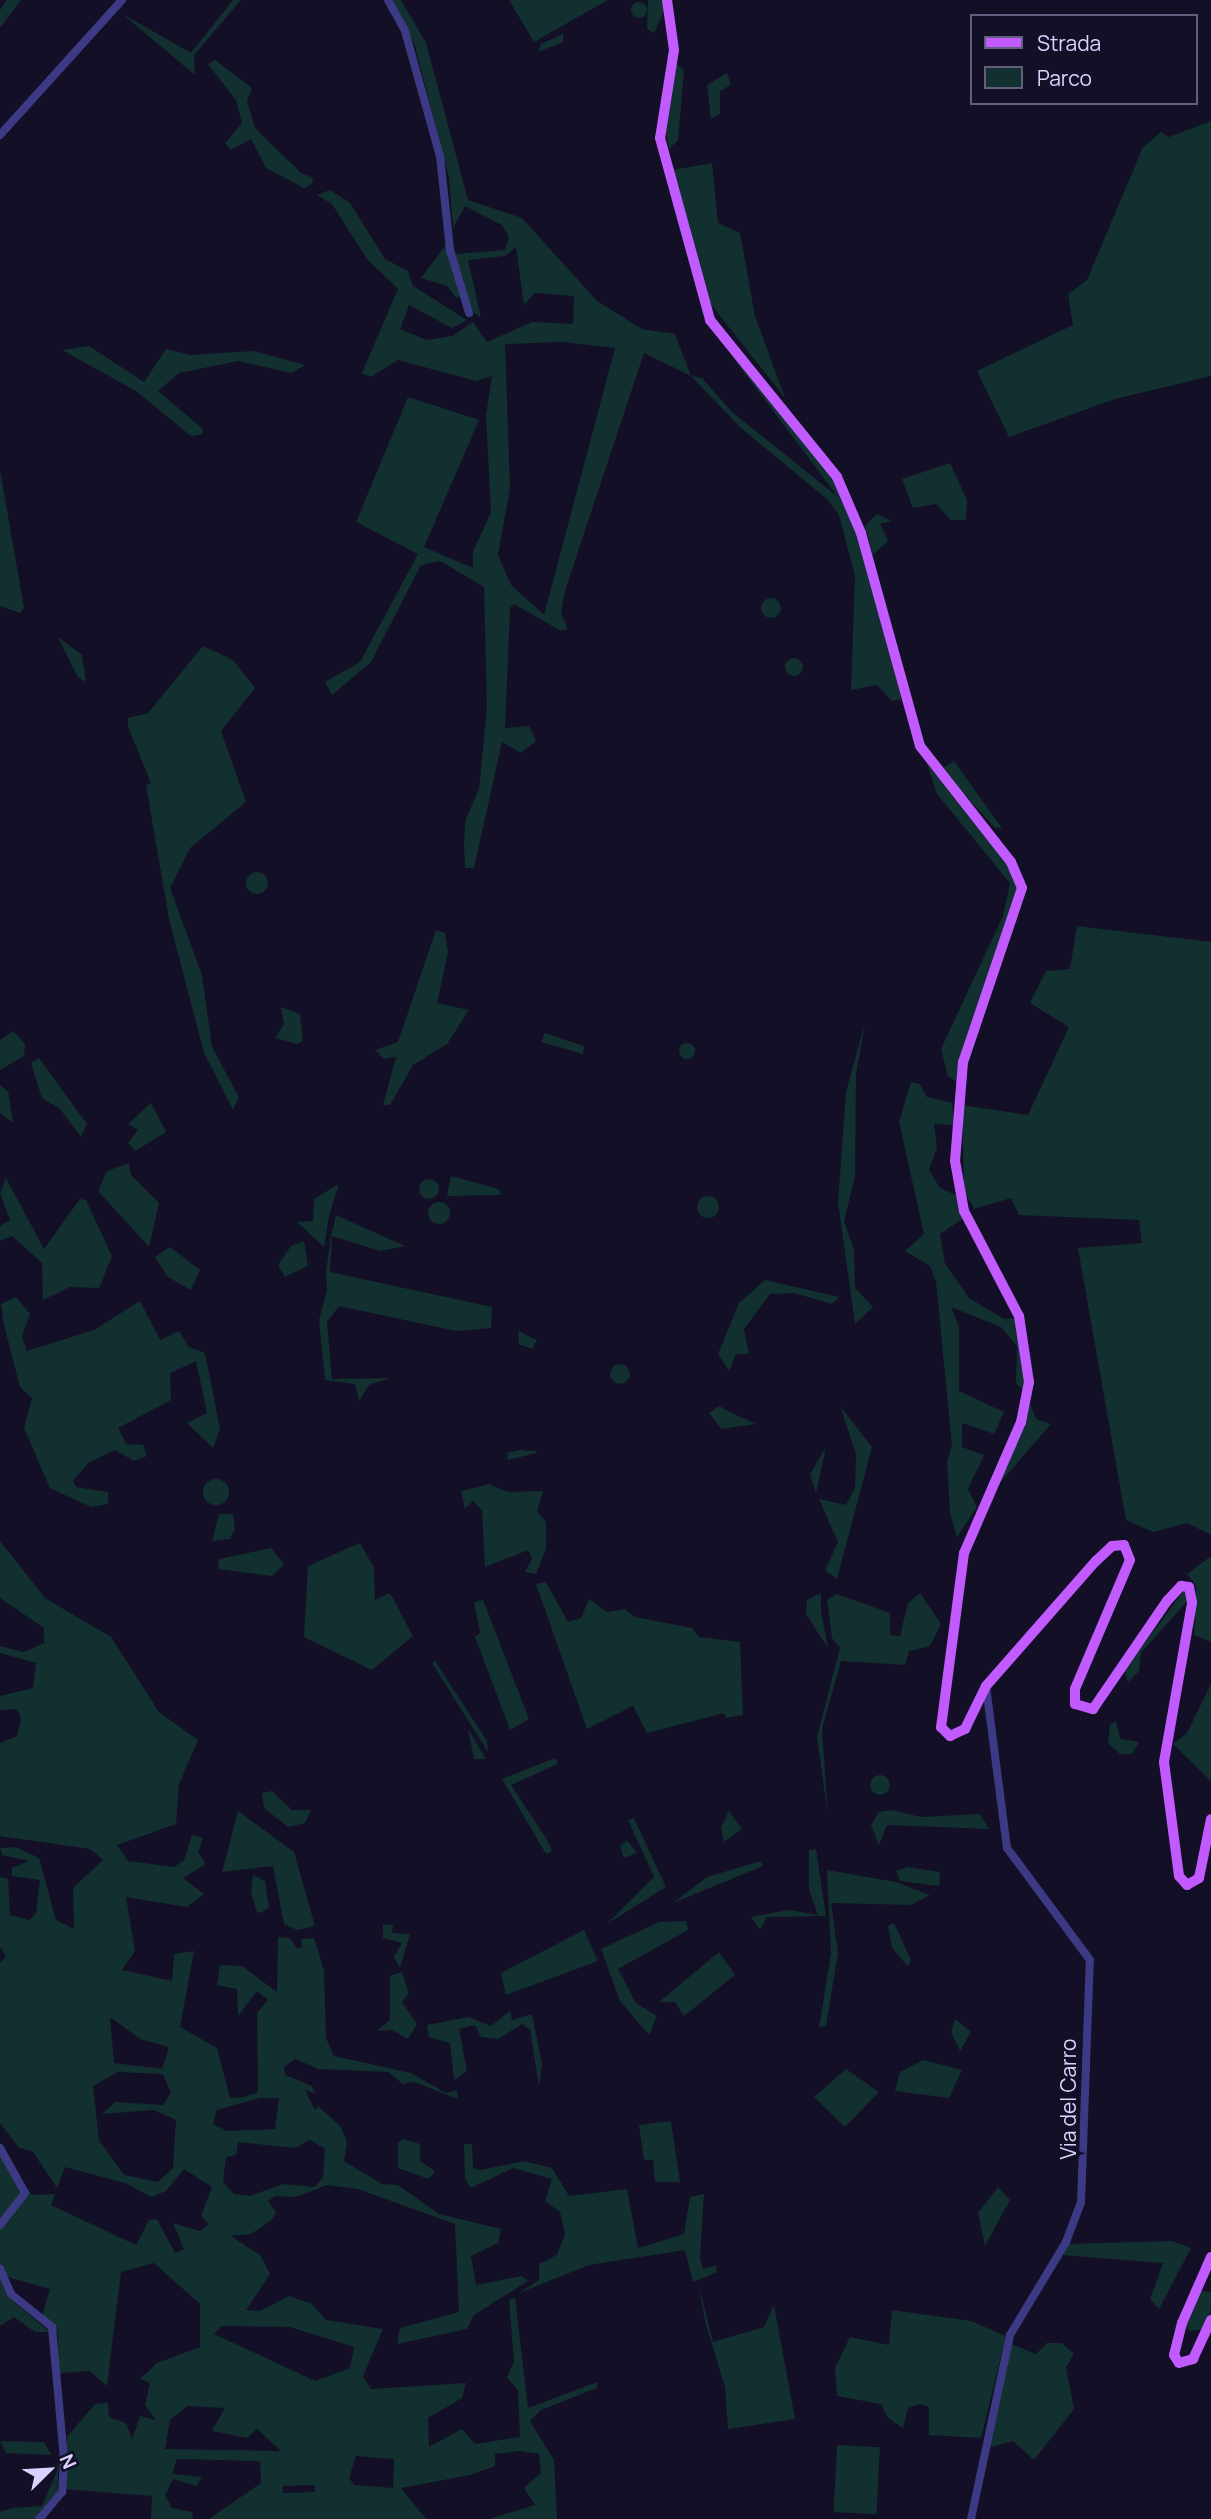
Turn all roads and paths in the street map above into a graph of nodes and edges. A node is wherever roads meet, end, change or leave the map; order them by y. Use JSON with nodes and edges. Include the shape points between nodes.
{"nodes":[{"id":1,"x":122,"y":0,"type":"edge"},
{"id":2,"x":388,"y":0,"type":"edge"},
{"id":3,"x":667,"y":0,"type":"edge"},
{"id":4,"x":0,"y":135,"type":"edge"},
{"id":5,"x":469,"y":313,"type":"dead end"},
{"id":6,"x":986,"y":1686,"type":"junction"},
{"id":7,"x":1211,"y":1819,"type":"edge"},
{"id":8,"x":0,"y":2148,"type":"edge"},
{"id":9,"x":0,"y":2225,"type":"edge"},
{"id":10,"x":1211,"y":2257,"type":"edge"},
{"id":11,"x":0,"y":2269,"type":"edge"},
{"id":12,"x":1211,"y":2320,"type":"edge"},
{"id":13,"x":40,"y":2519,"type":"edge"},
{"id":14,"x":971,"y":2519,"type":"edge"}],
"edges":[{"from":1,"to":4,"type":"street"},
{"from":2,"to":5,"type":"street","via":[[405,32],[440,156],[450,250]]},
{"from":3,"to":6,"type":"main road","via":[[674,50],[660,138],[710,320],[837,477],[861,533],[920,746],[1011,862],[1022,888],[1017,921],[963,1062],[955,1161],[964,1211],[1019,1316],[1029,1382],[1021,1422],[964,1553],[940,1722],[944,1731],[954,1736],[965,1729]]},
{"from":6,"to":7,"type":"main road","via":[[1096,1561],[1112,1546],[1124,1545],[1130,1560],[1075,1689],[1075,1704],[1093,1709],[1167,1601],[1181,1586],[1189,1587],[1192,1603],[1164,1762],[1179,1876],[1187,1885],[1199,1878]]},
{"from":6,"to":14,"type":"street","name":"Via del Carro","via":[[999,1825],[1007,1848],[1090,1960],[1081,2202],[1066,2242],[1008,2342]]},
{"from":8,"to":9,"type":"street","via":[[25,2193]]},
{"from":10,"to":12,"type":"main road","via":[[1182,2323],[1174,2355],[1180,2364],[1193,2359]]},
{"from":11,"to":13,"type":"street","via":[[11,2294],[52,2327],[64,2458],[62,2492]]}]}
